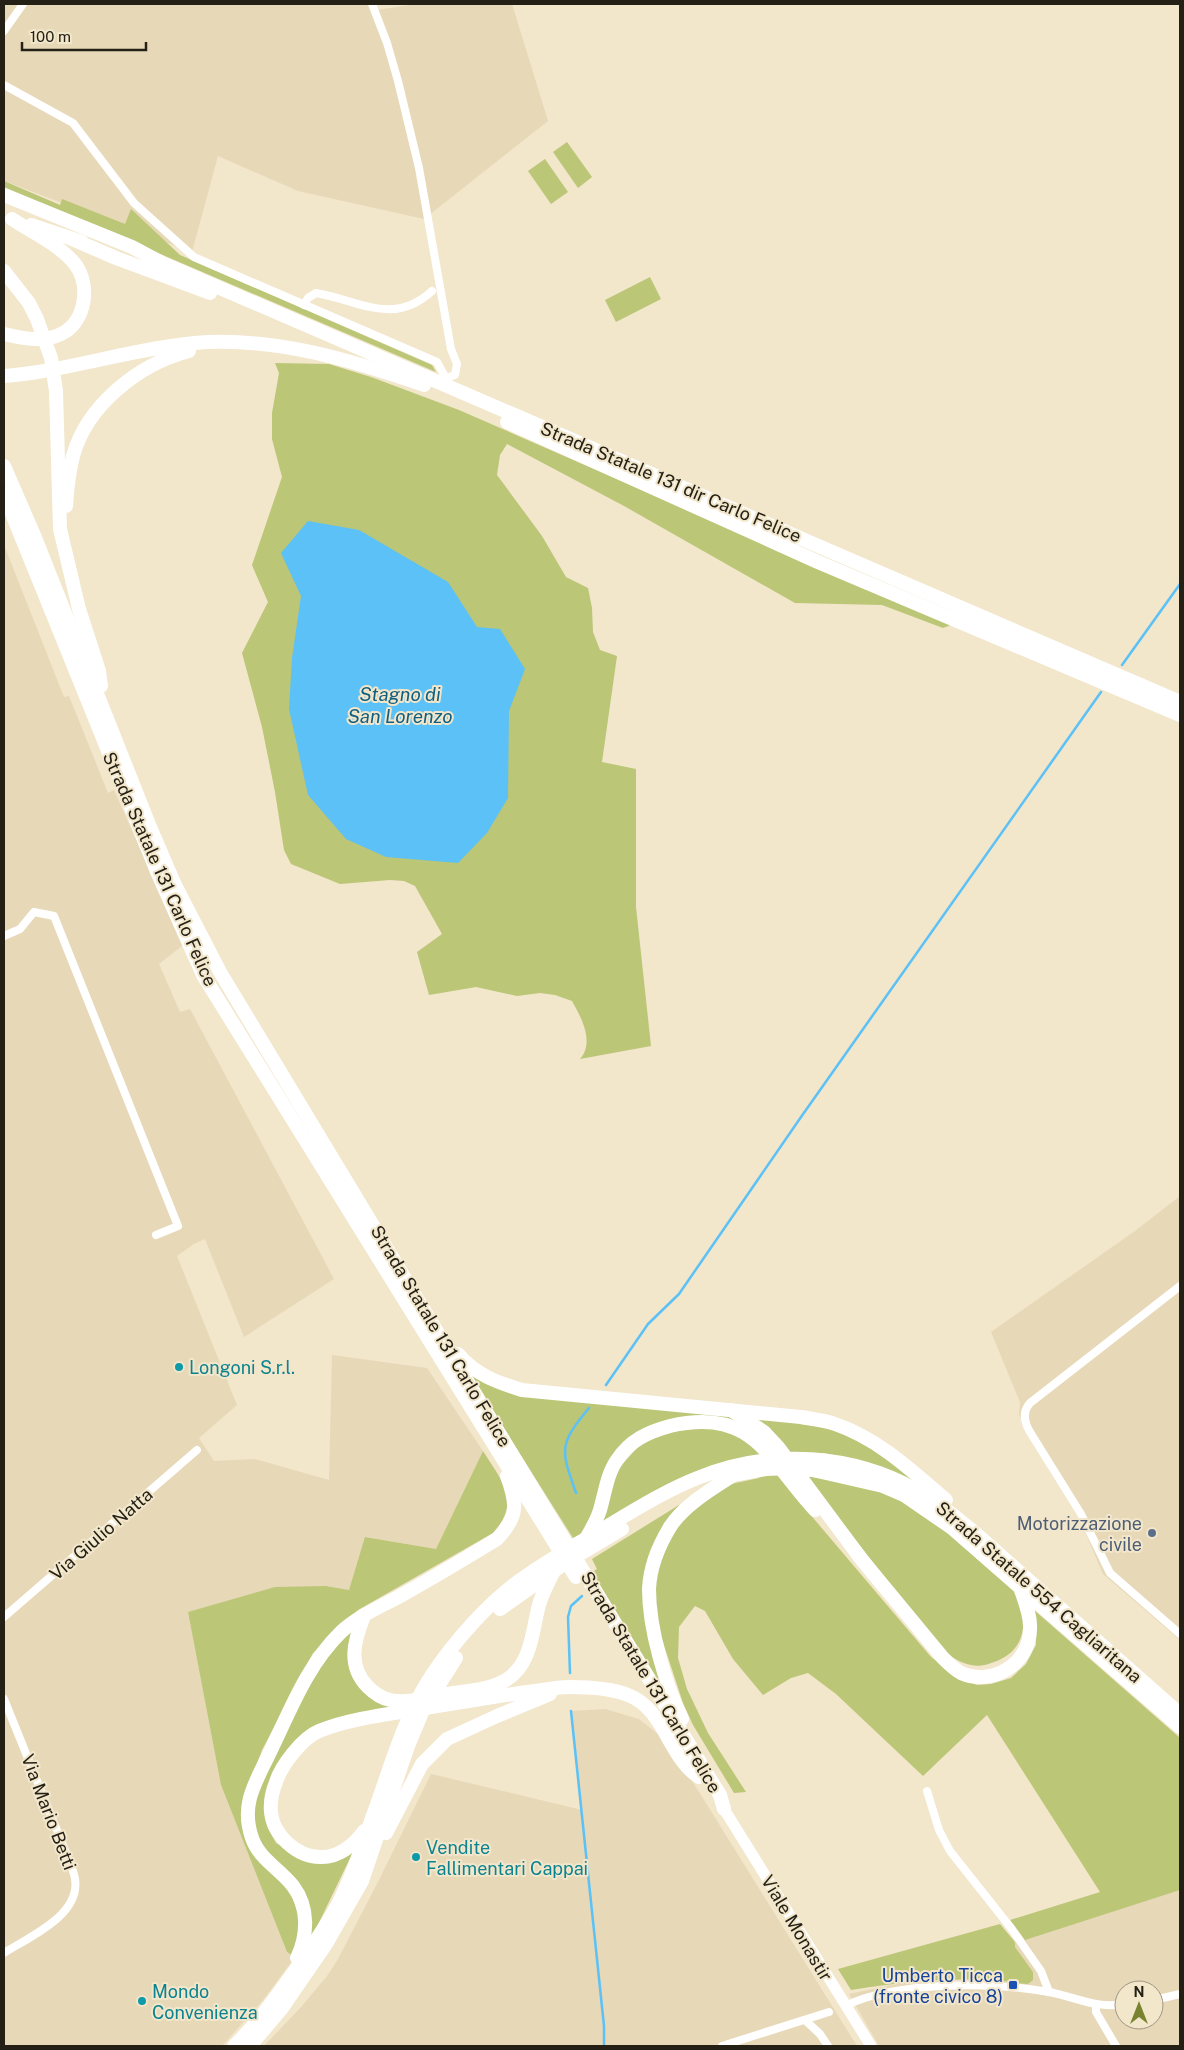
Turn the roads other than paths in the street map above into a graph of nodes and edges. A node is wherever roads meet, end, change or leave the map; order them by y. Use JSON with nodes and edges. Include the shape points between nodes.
{"nodes":[{"id":1,"x":23,"y":4,"type":"edge"},
{"id":2,"x":372,"y":4,"type":"edge"},
{"id":3,"x":4,"y":31,"type":"edge"},
{"id":4,"x":4,"y":85,"type":"edge"},
{"id":5,"x":4,"y":195,"type":"edge"},
{"id":6,"x":8,"y":218,"type":"edge"},
{"id":7,"x":72,"y":239,"type":"junction"},
{"id":8,"x":162,"y":263,"type":"junction"},
{"id":9,"x":4,"y":271,"type":"edge"},
{"id":10,"x":432,"y":291,"type":"dead end"},
{"id":11,"x":304,"y":305,"type":"junction"},
{"id":12,"x":4,"y":334,"type":"edge"},
{"id":13,"x":266,"y":346,"type":"junction"},
{"id":14,"x":4,"y":376,"type":"edge"},
{"id":15,"x":448,"y":383,"type":"junction"},
{"id":16,"x":428,"y":386,"type":"junction"},
{"id":17,"x":4,"y":466,"type":"edge"},
{"id":18,"x":4,"y":494,"type":"edge"},
{"id":19,"x":4,"y":511,"type":"edge"},
{"id":20,"x":66,"y":545,"type":"junction"},
{"id":21,"x":81,"y":686,"type":"junction"},
{"id":22,"x":1180,"y":702,"type":"edge"},
{"id":23,"x":104,"y":710,"type":"junction"},
{"id":24,"x":1180,"y":715,"type":"edge"},
{"id":25,"x":4,"y":936,"type":"edge"},
{"id":26,"x":156,"y":1235,"type":"dead end"},
{"id":27,"x":1180,"y":1286,"type":"edge"},
{"id":28,"x":430,"y":1320,"type":"junction"},
{"id":29,"x":730,"y":1409,"type":"junction"},
{"id":30,"x":497,"y":1448,"type":"junction"},
{"id":31,"x":197,"y":1450,"type":"dead end"},
{"id":32,"x":811,"y":1464,"type":"junction"},
{"id":33,"x":762,"y":1465,"type":"junction"},
{"id":34,"x":735,"y":1474,"type":"junction"},
{"id":35,"x":982,"y":1539,"type":"junction"},
{"id":36,"x":591,"y":1541,"type":"junction"},
{"id":37,"x":862,"y":1560,"type":"junction"},
{"id":38,"x":556,"y":1565,"type":"junction"},
{"id":39,"x":1020,"y":1587,"type":"junction"},
{"id":40,"x":364,"y":1616,"type":"junction"},
{"id":41,"x":4,"y":1617,"type":"edge"},
{"id":42,"x":1180,"y":1634,"type":"edge"},
{"id":43,"x":568,"y":1687,"type":"junction"},
{"id":44,"x":4,"y":1698,"type":"edge"},
{"id":45,"x":1177,"y":1709,"type":"edge"},
{"id":46,"x":1180,"y":1727,"type":"edge"},
{"id":47,"x":404,"y":1744,"type":"junction"},
{"id":48,"x":703,"y":1775,"type":"junction"},
{"id":49,"x":927,"y":1791,"type":"dead end"},
{"id":50,"x":724,"y":1809,"type":"joint"},
{"id":51,"x":372,"y":1820,"type":"junction"},
{"id":52,"x":362,"y":1881,"type":"junction"},
{"id":53,"x":4,"y":1952,"type":"edge"},
{"id":54,"x":280,"y":1992,"type":"junction"},
{"id":55,"x":1049,"y":1992,"type":"junction"},
{"id":56,"x":1180,"y":1994,"type":"edge"},
{"id":57,"x":1164,"y":1998,"type":"edge"},
{"id":58,"x":1096,"y":2004,"type":"junction"},
{"id":59,"x":1114,"y":2005,"type":"edge"},
{"id":60,"x":845,"y":2006,"type":"junction"},
{"id":61,"x":828,"y":2012,"type":"dead end"},
{"id":62,"x":806,"y":2021,"type":"junction"},
{"id":63,"x":234,"y":2046,"type":"edge"},
{"id":64,"x":250,"y":2046,"type":"edge"},
{"id":65,"x":722,"y":2046,"type":"edge"},
{"id":66,"x":828,"y":2046,"type":"edge"},
{"id":67,"x":872,"y":2046,"type":"edge"},
{"id":68,"x":1116,"y":2046,"type":"edge"}],
"edges":[{"from":1,"to":3,"type":"street"},
{"from":2,"to":15,"type":"street","via":[[388,43],[419,168],[451,349],[457,364],[457,371]]},
{"from":4,"to":11,"type":"street","via":[[73,124],[134,203],[194,257]]},
{"from":5,"to":8,"type":"highway","via":[[132,247]]},
{"from":6,"to":7,"type":"highway"},
{"from":6,"to":12,"type":"highway","via":[[64,253],[82,275],[86,293],[75,321],[61,334],[38,339]]},
{"from":7,"to":8,"type":"highway"},
{"from":7,"to":16,"type":"highway","via":[[243,306]]},
{"from":8,"to":15,"type":"highway","name":"Strada Statale 131 dir Carlo Felice"},
{"from":9,"to":20,"type":"highway","via":[[37,319],[49,347],[56,391],[60,529]]},
{"from":10,"to":11,"type":"street","via":[[421,302],[401,309],[353,304],[316,294]]},
{"from":11,"to":15,"type":"street","via":[[437,362]]},
{"from":13,"to":14,"type":"highway","via":[[236,342],[194,343],[36,373]]},
{"from":13,"to":16,"type":"highway","via":[[332,356]]},
{"from":13,"to":20,"type":"highway","via":[[210,347],[181,352],[148,367],[120,386],[87,427],[74,455],[66,505]]},
{"from":15,"to":22,"type":"highway","name":"Strada Statale 131 dir Carlo Felice"},
{"from":16,"to":24,"type":"highway","name":"Strada Statale 131 dir Carlo Felice","via":[[818,562]]},
{"from":17,"to":23,"type":"highway","name":"Strada Statale 131 Carlo Felice"},
{"from":18,"to":21,"type":"highway","name":"Strada Statale 131 Carlo Felice"},
{"from":19,"to":21,"type":"highway","via":[[57,644]]},
{"from":20,"to":23,"type":"highway","via":[[79,609],[99,671]]},
{"from":21,"to":30,"type":"highway","name":"Strada Statale 131 Carlo Felice","via":[[203,975]]},
{"from":23,"to":28,"type":"highway","name":"Strada Statale 131 Carlo Felice","via":[[175,885],[220,972]]},
{"from":25,"to":26,"type":"street","via":[[20,929],[34,912],[54,916],[178,1226]]},
{"from":27,"to":42,"type":"street","via":[[1030,1403],[1025,1412],[1027,1426],[1081,1514],[1110,1573]]},
{"from":28,"to":29,"type":"highway","via":[[438,1323],[467,1365],[495,1382],[522,1390]]},
{"from":28,"to":48,"type":"highway","name":"Strada Statale 131 Carlo Felice"},
{"from":29,"to":35,"type":"highway","via":[[835,1424],[861,1436],[887,1450],[916,1474],[965,1516]]},
{"from":29,"to":37,"type":"highway","via":[[764,1432],[778,1447]]},
{"from":30,"to":40,"type":"highway","via":[[514,1496],[514,1512],[509,1526],[489,1544]]},
{"from":30,"to":48,"type":"highway","name":"Strada Statale 131 Carlo Felice"},
{"from":31,"to":41,"type":"street","name":"Via Giulio Natta"},
{"from":32,"to":33,"type":"highway","name":"Strada Statale 554 Cagliaritana"},
{"from":32,"to":35,"type":"highway","name":"Strada Statale 554 Cagliaritana","via":[[846,1464],[899,1481],[934,1501]]},
{"from":32,"to":39,"type":"highway","name":"Strada Statale 554 Cagliaritana","via":[[904,1495],[952,1528]]},
{"from":33,"to":34,"type":"highway","name":"Strada Statale 554 Cagliaritana"},
{"from":33,"to":36,"type":"highway","name":"Strada Statale 554 Cagliaritana","via":[[740,1464],[700,1477],[659,1497]]},
{"from":34,"to":36,"type":"highway","name":"Strada Statale 554 Cagliaritana","via":[[697,1485]]},
{"from":34,"to":48,"type":"highway","via":[[697,1499],[670,1526],[656,1554],[649,1588],[653,1628],[670,1687],[684,1722],[706,1760]]},
{"from":35,"to":45,"type":"highway","name":"Strada Statale 554 Cagliaritana"},
{"from":36,"to":37,"type":"highway","via":[[605,1489],[616,1461],[629,1444],[654,1430],[680,1424],[725,1423],[752,1437],[768,1453],[797,1490]]},
{"from":36,"to":38,"type":"highway","name":"Strada Statale 554 Cagliaritana"},
{"from":37,"to":39,"type":"highway","via":[[943,1658],[954,1669],[969,1676],[1002,1672],[1012,1667],[1025,1651],[1030,1629]]},
{"from":38,"to":40,"type":"highway","via":[[539,1604],[524,1661],[506,1680],[481,1688],[408,1700],[390,1700],[375,1694],[362,1681],[353,1654],[356,1634]]},
{"from":38,"to":47,"type":"highway","name":"Strada Statale 554 Cagliaritana","via":[[484,1621],[438,1675]]},
{"from":39,"to":46,"type":"highway","name":"Strada Statale 554 Cagliaritana"},
{"from":40,"to":54,"type":"highway","via":[[342,1631],[323,1652],[306,1679],[251,1791],[246,1816],[252,1839],[262,1857],[293,1886],[303,1906],[306,1928],[302,1948]]},
{"from":43,"to":48,"type":"highway","via":[[614,1691],[644,1705],[688,1770]]},
{"from":43,"to":51,"type":"highway","via":[[362,1719],[318,1732],[293,1753],[278,1775],[270,1812],[279,1835],[294,1849],[320,1857],[337,1853],[349,1848]]},
{"from":43,"to":52,"type":"highway","via":[[447,1739],[422,1764]]},
{"from":44,"to":53,"type":"street","name":"Via Mario Betti","via":[[76,1880],[67,1910]]},
{"from":47,"to":51,"type":"highway","name":"Strada Statale 554 Cagliaritana"},
{"from":47,"to":52,"type":"highway","name":"Strada Statale 554 Cagliaritana"},
{"from":48,"to":50,"type":"highway","name":"Strada Statale 131 Carlo Felice","via":[[720,1795]]},
{"from":49,"to":55,"type":"street","via":[[939,1830],[950,1851],[1011,1928],[1041,1971]]},
{"from":50,"to":60,"type":"main road","name":"Viale Monastir"},
{"from":51,"to":54,"type":"highway","name":"Strada Statale 554 Cagliaritana","via":[[340,1900]]},
{"from":52,"to":64,"type":"highway","name":"Strada Statale 554 Cagliaritana","via":[[326,1944],[282,2008]]},
{"from":54,"to":63,"type":"highway","name":"Strada Statale 554 Cagliaritana"},
{"from":55,"to":58,"type":"street"},
{"from":55,"to":60,"type":"street","via":[[984,1986],[912,1989]]},
{"from":56,"to":57,"type":"street"},
{"from":58,"to":59,"type":"street"},
{"from":58,"to":68,"type":"street","via":[[1096,2012]]},
{"from":60,"to":67,"type":"main road","name":"Viale Monastir"},
{"from":61,"to":62,"type":"street"},
{"from":62,"to":65,"type":"street"},
{"from":62,"to":66,"type":"street"}]}
